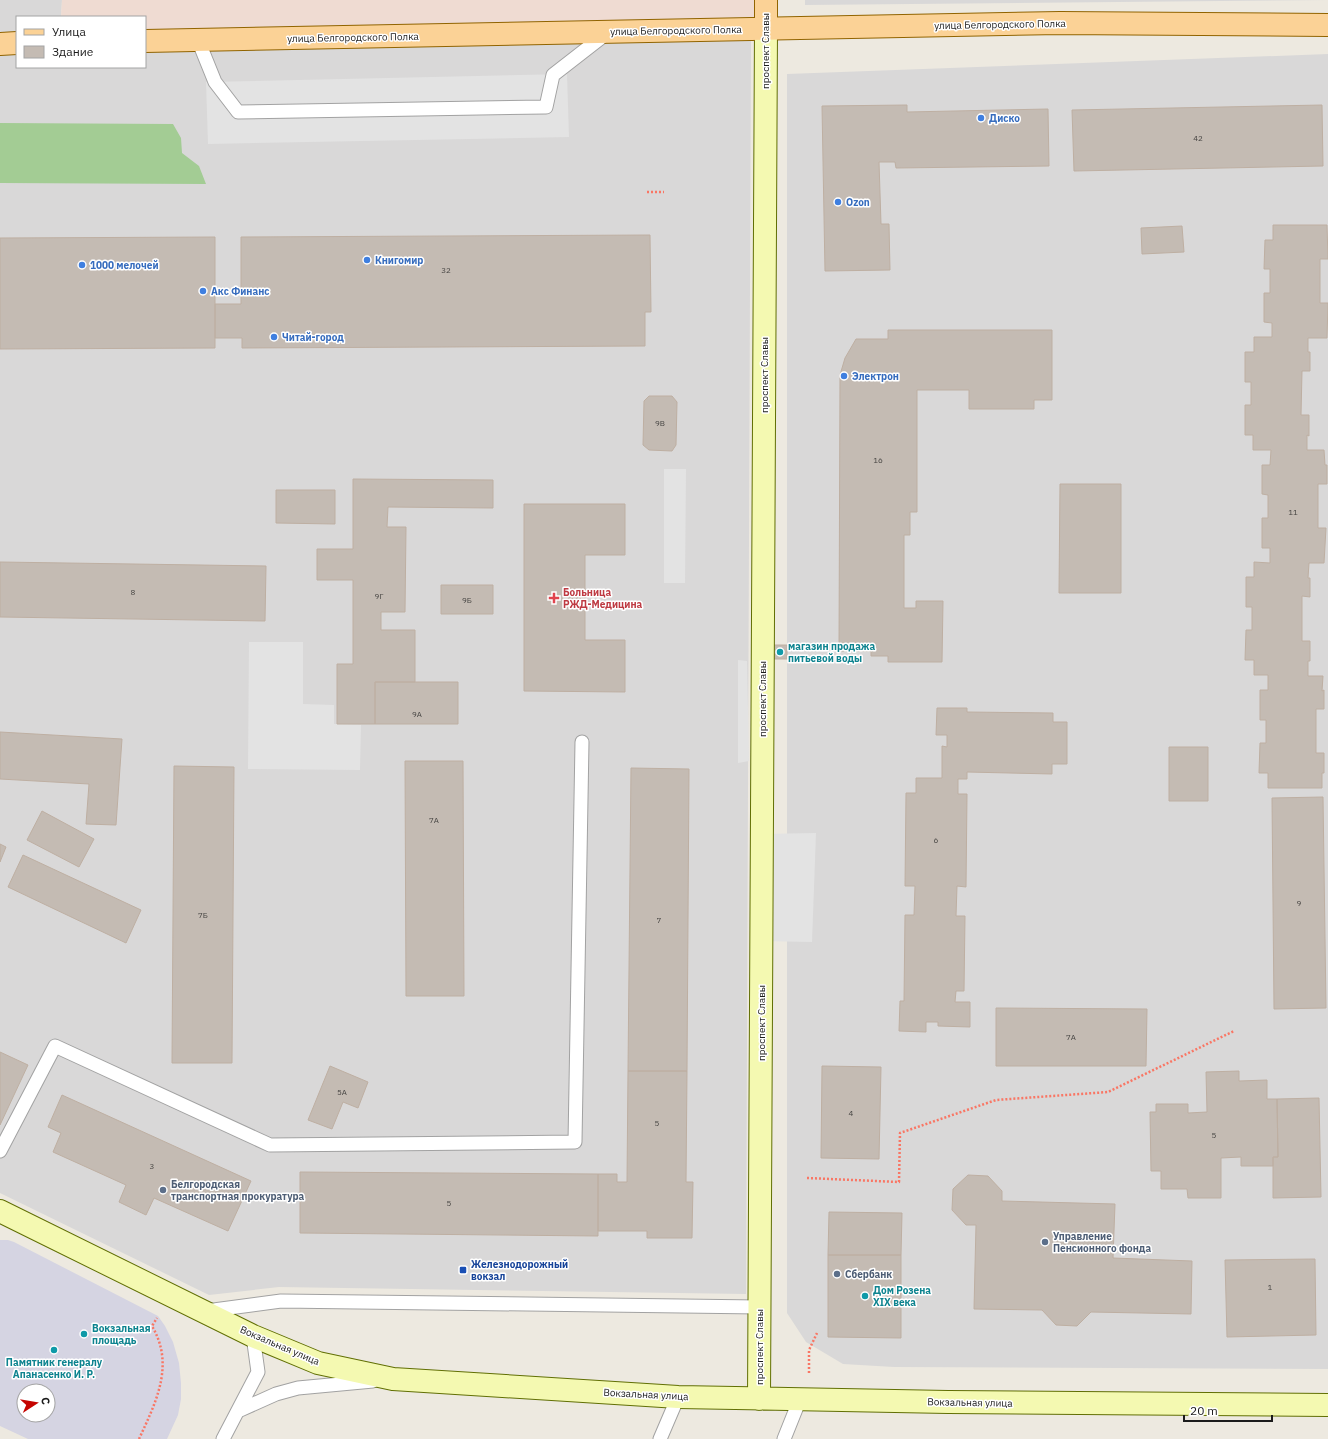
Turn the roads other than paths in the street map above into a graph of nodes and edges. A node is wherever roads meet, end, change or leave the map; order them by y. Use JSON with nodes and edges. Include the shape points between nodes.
{"nodes":[{"id":1,"x":766,"y":0,"type":"edge"},
{"id":2,"x":1328,"y":25,"type":"edge"},
{"id":3,"x":766,"y":29,"type":"junction"},
{"id":4,"x":609,"y":32,"type":"junction"},
{"id":5,"x":198,"y":40,"type":"junction"},
{"id":6,"x":146,"y":41,"type":"edge"},
{"id":7,"x":16,"y":43,"type":"edge"},
{"id":8,"x":0,"y":44,"type":"edge"},
{"id":9,"x":582,"y":742,"type":"dead end"},
{"id":10,"x":0,"y":1151,"type":"edge"},
{"id":11,"x":0,"y":1211,"type":"edge"},
{"id":12,"x":759,"y":1307,"type":"junction"},
{"id":13,"x":204,"y":1312,"type":"junction"},
{"id":14,"x":253,"y":1336,"type":"junction"},
{"id":15,"x":393,"y":1379,"type":"junction"},
{"id":16,"x":678,"y":1397,"type":"junction"},
{"id":17,"x":759,"y":1398,"type":"junction"},
{"id":18,"x":800,"y":1399,"type":"junction"},
{"id":19,"x":1328,"y":1405,"type":"edge"},
{"id":20,"x":238,"y":1412,"type":"junction"},
{"id":21,"x":223,"y":1439,"type":"edge"},
{"id":22,"x":660,"y":1439,"type":"edge"},
{"id":23,"x":784,"y":1439,"type":"edge"}],
"edges":[{"from":1,"to":3,"type":"main road","name":"проспект Славы"},
{"from":2,"to":3,"type":"main road","name":"улица Белгородского Полка","via":[[1060,23]]},
{"from":3,"to":4,"type":"main road","name":"улица Белгородского Полка"},
{"from":3,"to":12,"type":"main road","name":"проспект Славы"},
{"from":4,"to":5,"type":"main road","name":"улица Белгородского Полка"},
{"from":4,"to":5,"type":"lane","via":[[553,75],[546,107],[238,112],[215,82]]},
{"from":5,"to":6,"type":"main road","name":"улица Белгородского Полка"},
{"from":7,"to":8,"type":"main road"},
{"from":9,"to":10,"type":"lane","via":[[575,1142],[270,1145],[55,1046]]},
{"from":11,"to":13,"type":"main road","name":"Вокзальная улица"},
{"from":12,"to":13,"type":"lane","via":[[281,1301]]},
{"from":12,"to":17,"type":"main road","name":"проспект Славы"},
{"from":13,"to":14,"type":"main road","name":"Вокзальная улица"},
{"from":14,"to":15,"type":"main road","name":"Вокзальная улица","via":[[318,1363]]},
{"from":14,"to":20,"type":"lane","via":[[258,1372]]},
{"from":15,"to":16,"type":"main road","name":"Вокзальная улица"},
{"from":15,"to":20,"type":"lane","via":[[298,1388],[276,1394]]},
{"from":16,"to":17,"type":"main road","name":"Вокзальная улица"},
{"from":16,"to":22,"type":"lane"},
{"from":17,"to":18,"type":"main road","name":"Вокзальная улица"},
{"from":18,"to":19,"type":"main road","name":"Вокзальная улица"},
{"from":18,"to":23,"type":"lane"},
{"from":20,"to":21,"type":"lane"}]}
